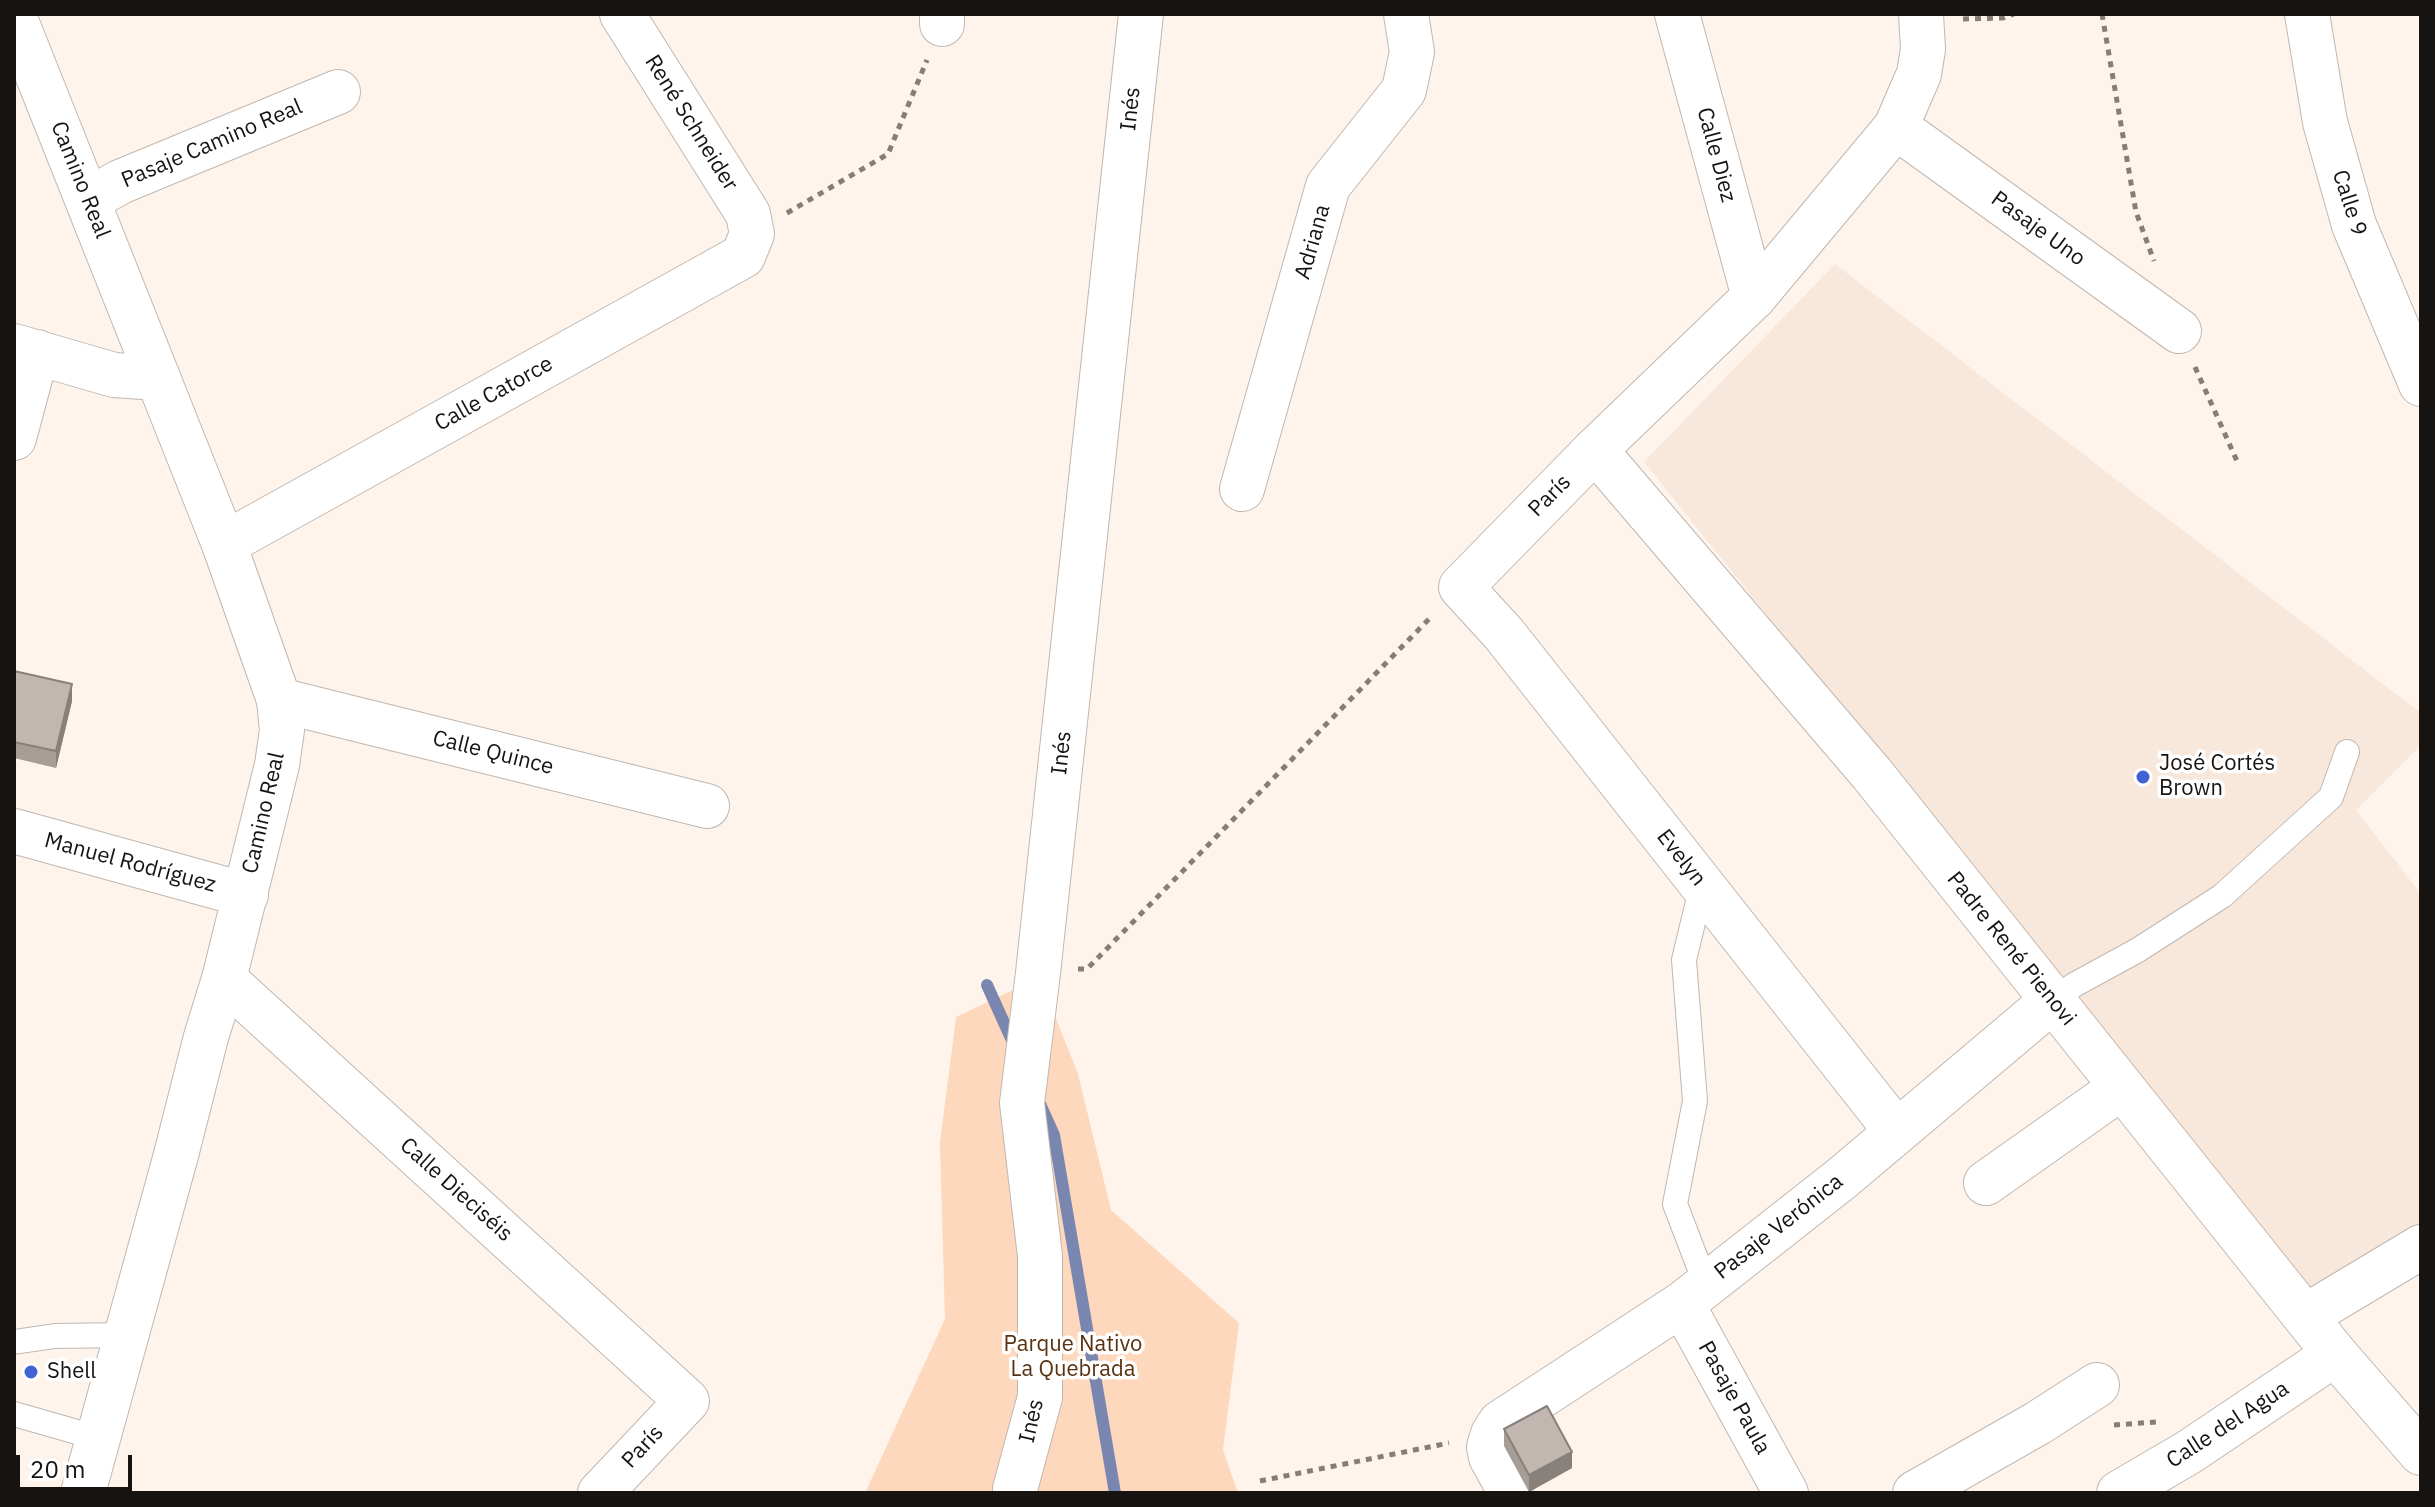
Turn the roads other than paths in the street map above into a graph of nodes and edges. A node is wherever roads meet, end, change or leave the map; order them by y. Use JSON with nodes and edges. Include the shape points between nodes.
{"nodes":[{"id":1,"x":622,"y":14,"type":"edge"},
{"id":2,"x":1141,"y":14,"type":"edge"},
{"id":3,"x":1406,"y":14,"type":"edge"},
{"id":4,"x":1677,"y":14,"type":"edge"},
{"id":5,"x":2307,"y":14,"type":"edge"},
{"id":6,"x":14,"y":16,"type":"edge"},
{"id":7,"x":1922,"y":17,"type":"edge"},
{"id":8,"x":338,"y":92,"type":"dead end"},
{"id":9,"x":1896,"y":127,"type":"junction"},
{"id":10,"x":88,"y":200,"type":"junction"},
{"id":11,"x":752,"y":234,"type":"joint"},
{"id":12,"x":1754,"y":297,"type":"junction"},
{"id":13,"x":2179,"y":331,"type":"road end"},
{"id":14,"x":25,"y":349,"type":"edge"},
{"id":15,"x":158,"y":378,"type":"junction"},
{"id":16,"x":2421,"y":384,"type":"edge"},
{"id":17,"x":14,"y":438,"type":"edge"},
{"id":18,"x":1595,"y":450,"type":"junction"},
{"id":19,"x":1242,"y":489,"type":"dead end"},
{"id":20,"x":224,"y":544,"type":"junction"},
{"id":21,"x":1461,"y":587,"type":"joint"},
{"id":22,"x":279,"y":700,"type":"junction"},
{"id":23,"x":2347,"y":752,"type":"dead end"},
{"id":24,"x":707,"y":806,"type":"dead end"},
{"id":25,"x":14,"y":831,"type":"edge"},
{"id":26,"x":1702,"y":885,"type":"junction"},
{"id":27,"x":246,"y":895,"type":"junction"},
{"id":28,"x":224,"y":979,"type":"junction"},
{"id":29,"x":2052,"y":1001,"type":"junction"},
{"id":30,"x":2122,"y":1087,"type":"junction"},
{"id":31,"x":1897,"y":1132,"type":"junction"},
{"id":32,"x":1986,"y":1183,"type":"dead end"},
{"id":33,"x":2421,"y":1247,"type":"edge"},
{"id":34,"x":1694,"y":1294,"type":"junction"},
{"id":35,"x":2306,"y":1316,"type":"junction"},
{"id":36,"x":126,"y":1335,"type":"junction"},
{"id":37,"x":14,"y":1342,"type":"edge"},
{"id":38,"x":2335,"y":1354,"type":"junction"},
{"id":39,"x":687,"y":1401,"type":"joint"},
{"id":40,"x":2102,"y":1405,"type":"road end"},
{"id":41,"x":14,"y":1414,"type":"edge"},
{"id":42,"x":98,"y":1438,"type":"junction"},
{"id":43,"x":2416,"y":1441,"type":"edge"},
{"id":44,"x":1015,"y":1489,"type":"dead end"},
{"id":45,"x":83,"y":1493,"type":"edge"},
{"id":46,"x":600,"y":1493,"type":"edge"},
{"id":47,"x":1511,"y":1493,"type":"edge"},
{"id":48,"x":1786,"y":1493,"type":"edge"},
{"id":49,"x":1915,"y":1493,"type":"edge"},
{"id":50,"x":2119,"y":1493,"type":"edge"}],
"edges":[{"from":1,"to":11,"type":"street","name":"René Schneider","via":[[748,214]]},
{"from":2,"to":44,"type":"street","name":"Inés","via":[[1022,1103],[1040,1256],[1040,1397]]},
{"from":3,"to":19,"type":"street","name":"Adriana","via":[[1412,52],[1404,90],[1328,186]]},
{"from":4,"to":12,"type":"street","name":"Calle Diez"},
{"from":5,"to":16,"type":"street","name":"Calle 9","via":[[2325,122],[2354,225]]},
{"from":6,"to":10,"type":"street","name":"Camino Real"},
{"from":7,"to":9,"type":"street","name":"París","via":[[1919,74]]},
{"from":8,"to":10,"type":"street","name":"Pasaje Camino Real"},
{"from":9,"to":12,"type":"street","name":"París"},
{"from":9,"to":13,"type":"street","name":"Pasaje Uno"},
{"from":10,"to":15,"type":"street","name":"Camino Real"},
{"from":11,"to":20,"type":"street","name":"Calle Catorce","via":[[743,256]]},
{"from":12,"to":18,"type":"street","name":"París"},
{"from":14,"to":15,"type":"street","via":[[114,375]]},
{"from":14,"to":17,"type":"street"},
{"from":15,"to":20,"type":"street","name":"Camino Real"},
{"from":18,"to":21,"type":"street","name":"París"},
{"from":18,"to":29,"type":"street","name":"Padre René Pienovi","via":[[1872,774]]},
{"from":20,"to":22,"type":"street","name":"Camino Real"},
{"from":21,"to":26,"type":"street","name":"Evelyn"},
{"from":22,"to":24,"type":"street","name":"Calle Quince"},
{"from":22,"to":27,"type":"street","name":"Camino Real","via":[[277,765]]},
{"from":23,"to":29,"type":"lane","via":[[2331,797],[2222,896]]},
{"from":25,"to":27,"type":"street","name":"Manuel Rodríguez"},
{"from":26,"to":31,"type":"street","name":"Evelyn"},
{"from":26,"to":34,"type":"lane","via":[[1684,960],[1695,1101],[1675,1204]]},
{"from":27,"to":28,"type":"street","name":"Camino Real"},
{"from":28,"to":36,"type":"street","name":"Camino Real"},
{"from":28,"to":39,"type":"street","name":"Calle Dieciséis"},
{"from":29,"to":30,"type":"street","name":"Padre René Pienovi"},
{"from":29,"to":31,"type":"street","name":"Pasaje Verónica"},
{"from":30,"to":32,"type":"street"},
{"from":30,"to":35,"type":"street","name":"Padre René Pienovi"},
{"from":31,"to":34,"type":"street","name":"Pasaje Verónica"},
{"from":33,"to":35,"type":"street"},
{"from":34,"to":47,"type":"street","name":"Pasaje Verónica","via":[[1500,1423],[1489,1447]]},
{"from":34,"to":48,"type":"street","name":"Pasaje Paula"},
{"from":35,"to":38,"type":"street","name":"Padre René Pienovi"},
{"from":36,"to":37,"type":"lane"},
{"from":36,"to":42,"type":"street","name":"Camino Real"},
{"from":38,"to":43,"type":"street","name":"Padre René Pienovi"},
{"from":38,"to":50,"type":"street","name":"Calle del Agua"},
{"from":39,"to":46,"type":"street","name":"París"},
{"from":40,"to":49,"type":"street","via":[[2038,1423]]},
{"from":41,"to":42,"type":"lane"},
{"from":42,"to":45,"type":"street","name":"Camino Real"}]}
